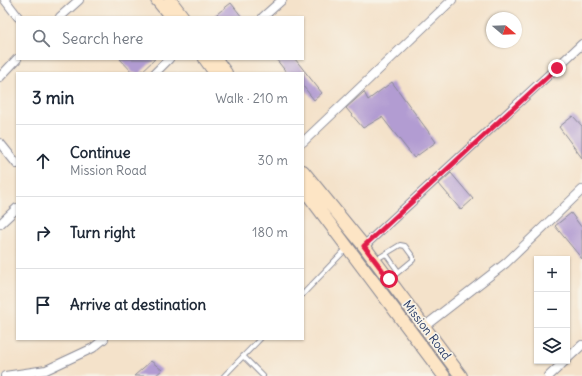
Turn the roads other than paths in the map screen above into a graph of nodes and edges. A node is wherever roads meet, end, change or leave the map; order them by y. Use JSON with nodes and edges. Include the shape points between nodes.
{"nodes":[{"id":1,"x":5,"y":0,"type":"edge"},
{"id":2,"x":79,"y":0,"type":"edge"},
{"id":3,"x":157,"y":0,"type":"edge"},
{"id":4,"x":170,"y":0,"type":"edge"},
{"id":5,"x":282,"y":0,"type":"edge"},
{"id":6,"x":452,"y":0,"type":"edge"},
{"id":7,"x":17,"y":16,"type":"edge"},
{"id":8,"x":61,"y":16,"type":"edge"},
{"id":9,"x":170,"y":16,"type":"edge"},
{"id":10,"x":182,"y":16,"type":"edge"},
{"id":11,"x":264,"y":16,"type":"edge"},
{"id":12,"x":582,"y":44,"type":"edge"},
{"id":13,"x":16,"y":60,"type":"edge"},
{"id":14,"x":168,"y":60,"type":"edge"},
{"id":15,"x":206,"y":60,"type":"edge"},
{"id":16,"x":217,"y":60,"type":"edge"},
{"id":17,"x":157,"y":72,"type":"edge"},
{"id":18,"x":214,"y":72,"type":"edge"},
{"id":19,"x":225,"y":72,"type":"edge"},
{"id":20,"x":0,"y":76,"type":"edge"},
{"id":21,"x":304,"y":141,"type":"edge"},
{"id":22,"x":0,"y":143,"type":"edge"},
{"id":23,"x":16,"y":163,"type":"edge"},
{"id":24,"x":304,"y":173,"type":"edge"},
{"id":25,"x":304,"y":189,"type":"edge"},
{"id":26,"x":582,"y":190,"type":"edge"},
{"id":27,"x":16,"y":209,"type":"edge"},
{"id":28,"x":0,"y":224,"type":"edge"},
{"id":29,"x":364,"y":246,"type":"junction"},
{"id":30,"x":347,"y":248,"type":"junction"},
{"id":31,"x":386,"y":254,"type":"junction"},
{"id":32,"x":375,"y":261,"type":"junction"},
{"id":33,"x":398,"y":271,"type":"junction"},
{"id":34,"x":389,"y":279,"type":"junction"},
{"id":35,"x":304,"y":293,"type":"edge"},
{"id":36,"x":425,"y":326,"type":"junction"},
{"id":37,"x":103,"y":340,"type":"edge"},
{"id":38,"x":259,"y":340,"type":"edge"},
{"id":39,"x":582,"y":345,"type":"edge"},
{"id":40,"x":243,"y":356,"type":"junction"},
{"id":41,"x":570,"y":356,"type":"edge"},
{"id":42,"x":562,"y":364,"type":"edge"},
{"id":43,"x":5,"y":376,"type":"edge"},
{"id":44,"x":224,"y":376,"type":"edge"},
{"id":45,"x":263,"y":376,"type":"edge"},
{"id":46,"x":444,"y":376,"type":"edge"},
{"id":47,"x":461,"y":376,"type":"edge"},
{"id":48,"x":549,"y":376,"type":"edge"}],
"edges":[{"from":1,"to":7,"type":"street"},
{"from":2,"to":8,"type":"street"},
{"from":3,"to":9,"type":"street"},
{"from":4,"to":10,"type":"street"},
{"from":5,"to":11,"type":"street"},
{"from":6,"to":21,"type":"street"},
{"from":12,"to":29,"type":"street"},
{"from":13,"to":20,"type":"street"},
{"from":14,"to":17,"type":"street"},
{"from":15,"to":18,"type":"street"},
{"from":16,"to":19,"type":"street"},
{"from":22,"to":23,"type":"street"},
{"from":24,"to":29,"type":"street","name":"Mission Road"},
{"from":25,"to":30,"type":"street","name":"Mission Road"},
{"from":26,"to":36,"type":"street","via":[[506,263]]},
{"from":27,"to":28,"type":"street"},
{"from":29,"to":32,"type":"street","name":"Mission Road"},
{"from":30,"to":35,"type":"lane"},
{"from":30,"to":46,"type":"street","name":"Mission Road"},
{"from":31,"to":32,"type":"lane"},
{"from":31,"to":33,"type":"lane"},
{"from":31,"to":33,"type":"lane","via":[[400,245],[409,251],[413,260]]},
{"from":32,"to":34,"type":"street","name":"Mission Road"},
{"from":33,"to":34,"type":"lane"},
{"from":34,"to":36,"type":"street","name":"Mission Road"},
{"from":36,"to":47,"type":"street","name":"Mission Road"},
{"from":37,"to":43,"type":"street","via":[[93,348],[46,370]]},
{"from":38,"to":40,"type":"lane"},
{"from":39,"to":41,"type":"street"},
{"from":40,"to":44,"type":"lane"},
{"from":40,"to":45,"type":"lane"},
{"from":42,"to":48,"type":"street"}]}
